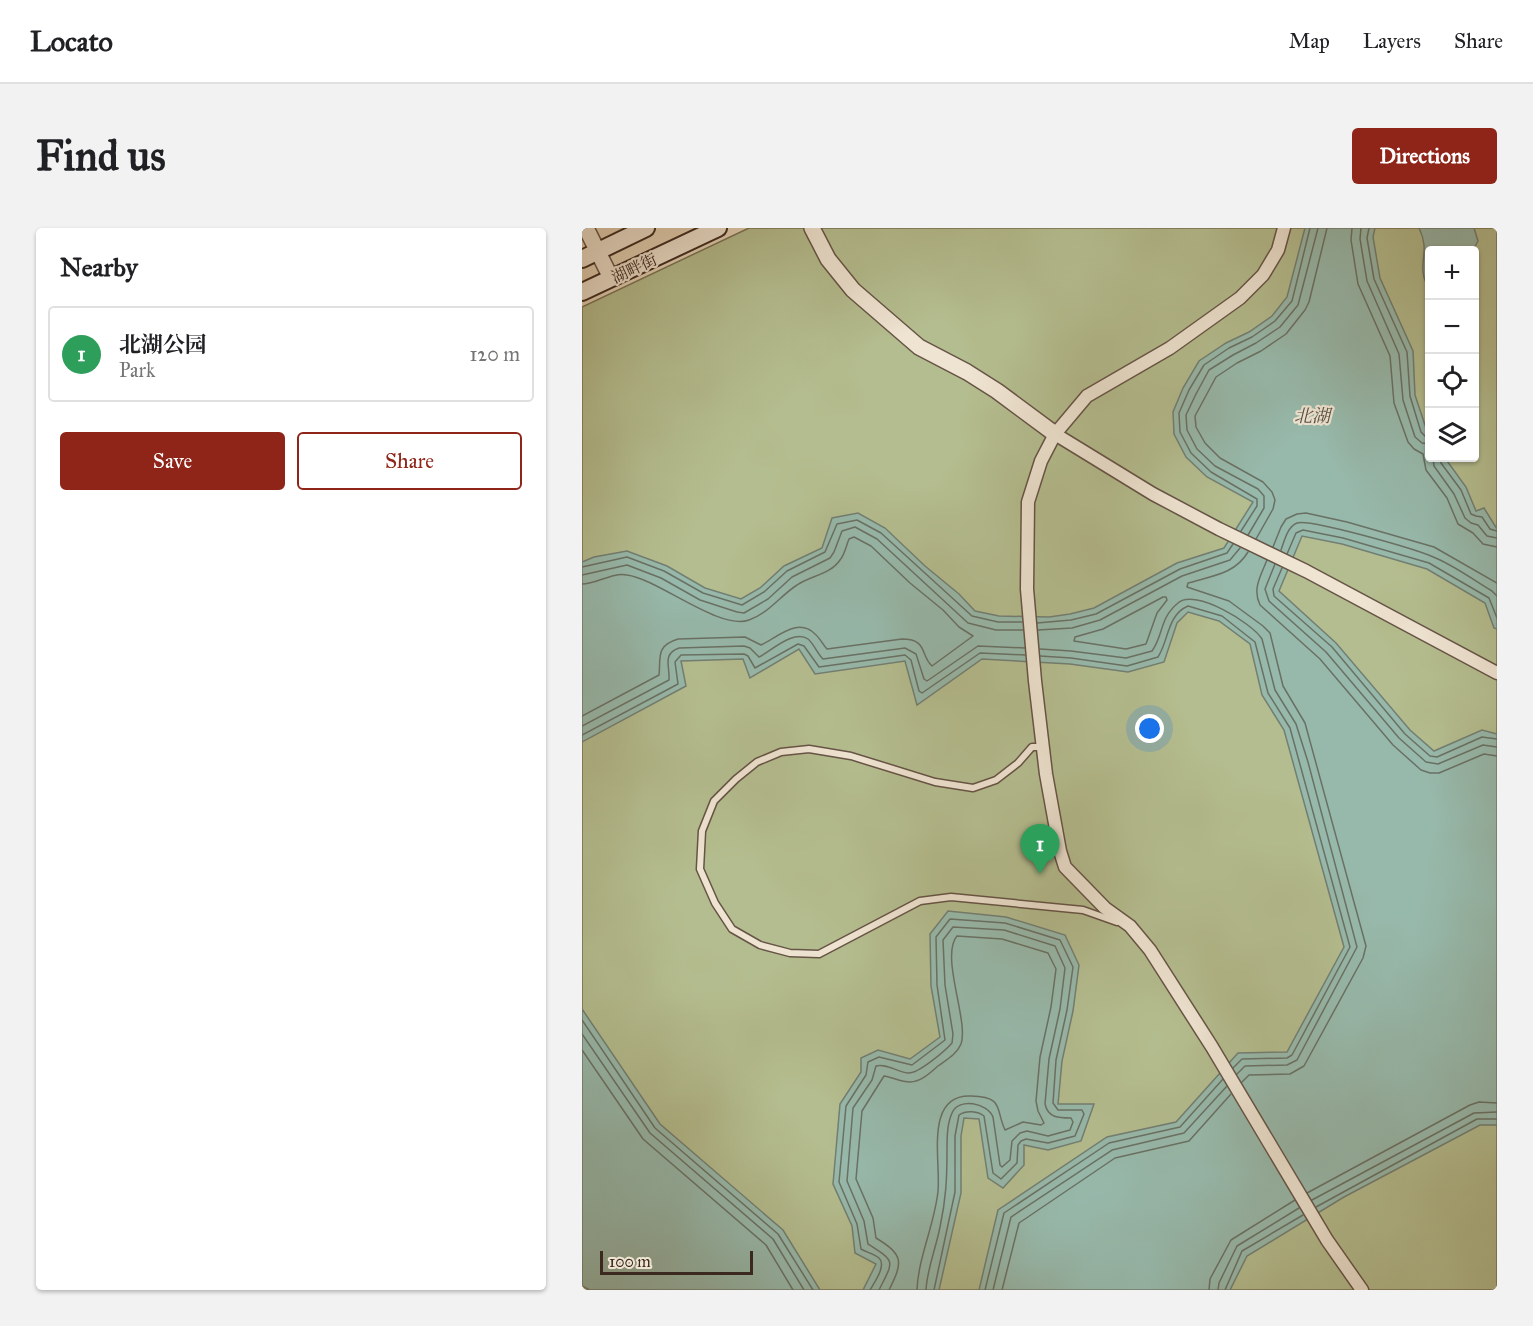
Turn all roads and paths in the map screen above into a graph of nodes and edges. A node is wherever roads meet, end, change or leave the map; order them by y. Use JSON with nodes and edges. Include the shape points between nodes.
{"nodes":[{"id":1,"x":586,"y":228,"type":"edge"},
{"id":2,"x":646,"y":228,"type":"edge"},
{"id":3,"x":718,"y":228,"type":"edge"},
{"id":4,"x":812,"y":228,"type":"edge"},
{"id":5,"x":1284,"y":228,"type":"edge"},
{"id":6,"x":590,"y":256,"type":"edge"},
{"id":7,"x":611,"y":278,"type":"junction"},
{"id":8,"x":582,"y":292,"type":"edge"},
{"id":9,"x":1055,"y":434,"type":"junction"},
{"id":10,"x":1497,"y":674,"type":"edge"},
{"id":11,"x":1043,"y":747,"type":"junction"},
{"id":12,"x":1130,"y":926,"type":"junction"},
{"id":13,"x":1362,"y":1290,"type":"edge"}],
"edges":[{"from":1,"to":6,"type":"street"},
{"from":2,"to":6,"type":"main road","name":"湖畔街"},
{"from":3,"to":7,"type":"main road","name":"湖畔街"},
{"from":4,"to":9,"type":"street","via":[[828,259],[853,290],[919,347],[997,391]]},
{"from":5,"to":9,"type":"street","via":[[1278,250],[1263,275],[1240,298],[1170,348],[1087,396]]},
{"from":6,"to":7,"type":"street"},
{"from":7,"to":8,"type":"main road","name":"湖畔街"},
{"from":9,"to":10,"type":"street","via":[[1219,530],[1306,571]]},
{"from":9,"to":11,"type":"street","via":[[1041,461],[1028,502],[1027,568]]},
{"from":11,"to":12,"type":"street","via":[[1065,867],[1105,908]]},
{"from":11,"to":12,"type":"lane","via":[[1032,747],[996,780],[973,788],[935,782],[851,756],[809,749],[782,752],[758,762],[714,801],[702,831],[700,870],[732,929],[760,945],[790,953],[819,954],[920,901],[951,897],[1083,910]]},
{"from":12,"to":13,"type":"street","via":[[1150,950],[1212,1047],[1326,1240]]}]}
